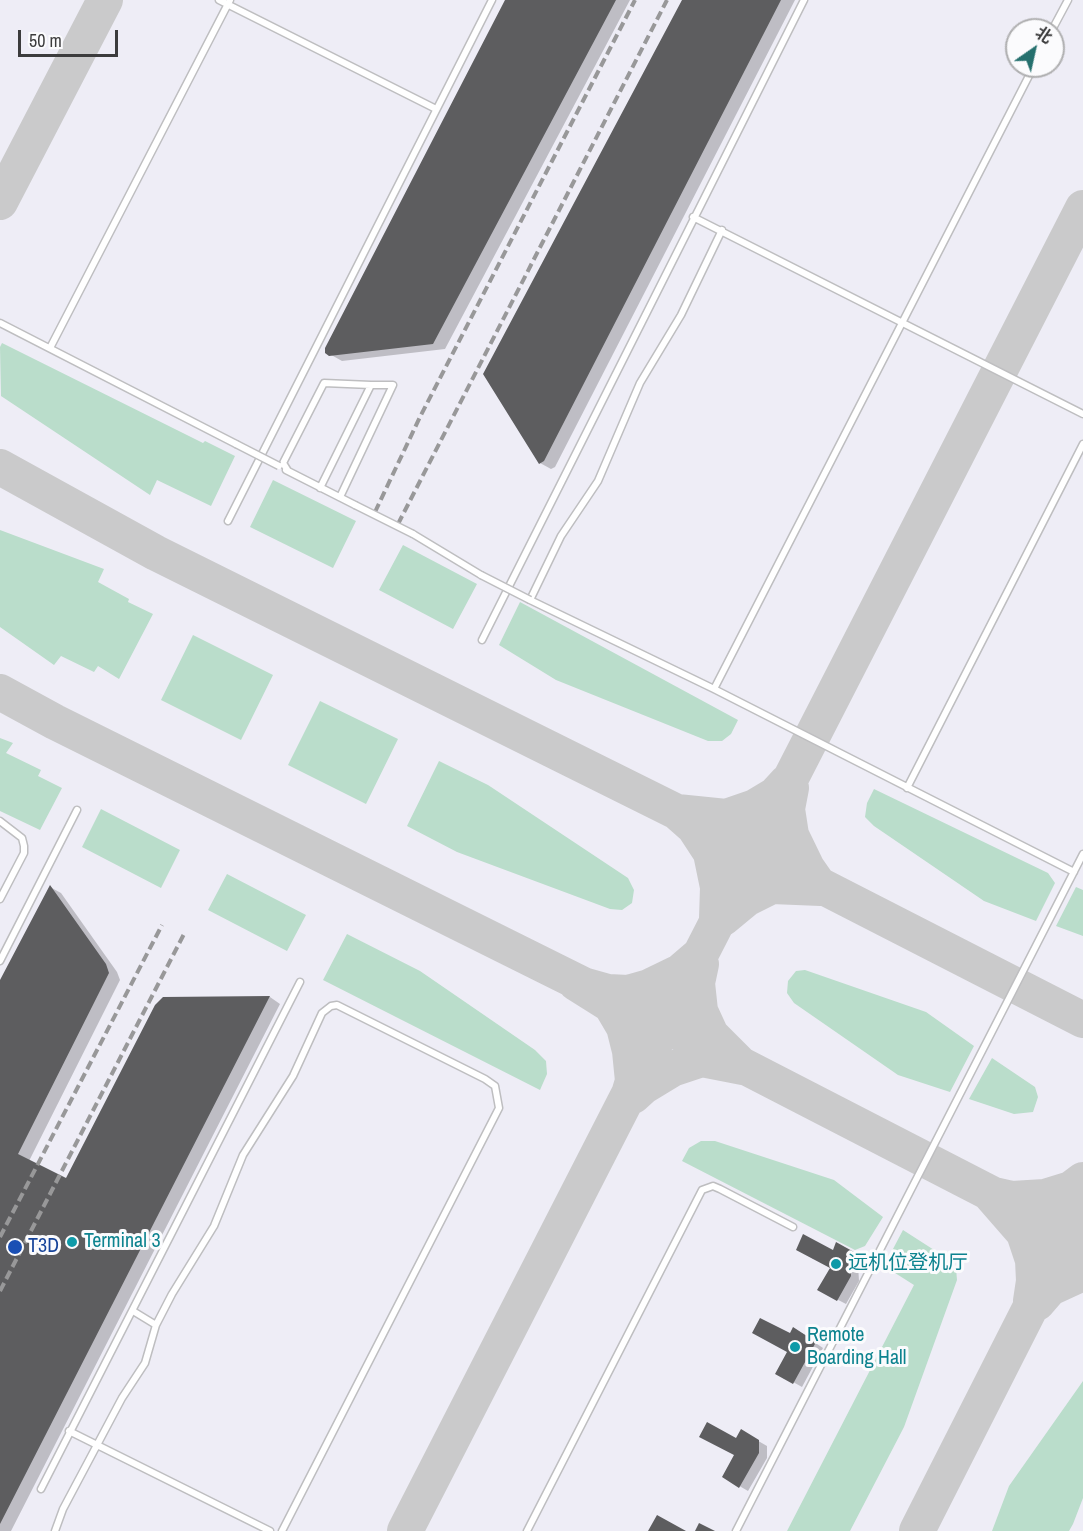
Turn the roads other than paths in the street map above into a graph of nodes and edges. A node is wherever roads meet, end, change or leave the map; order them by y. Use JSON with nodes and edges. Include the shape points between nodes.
{"nodes":[{"id":1,"x":219,"y":0,"type":"edge"},
{"id":2,"x":492,"y":0,"type":"edge"},
{"id":3,"x":804,"y":0,"type":"edge"},
{"id":4,"x":1068,"y":0,"type":"edge"},
{"id":5,"x":229,"y":2,"type":"edge"},
{"id":6,"x":1058,"y":18,"type":"edge"},
{"id":7,"x":1028,"y":78,"type":"edge"},
{"id":8,"x":436,"y":109,"type":"junction"},
{"id":9,"x":693,"y":217,"type":"junction"},
{"id":10,"x":722,"y":230,"type":"junction"},
{"id":11,"x":903,"y":322,"type":"junction"},
{"id":12,"x":0,"y":323,"type":"edge"},
{"id":13,"x":50,"y":348,"type":"junction"},
{"id":14,"x":370,"y":385,"type":"junction"},
{"id":15,"x":1083,"y":414,"type":"edge"},
{"id":16,"x":1083,"y":444,"type":"edge"},
{"id":17,"x":288,"y":471,"type":"junction"},
{"id":18,"x":320,"y":488,"type":"junction"},
{"id":19,"x":340,"y":497,"type":"junction"},
{"id":20,"x":228,"y":521,"type":"dead end"},
{"id":21,"x":530,"y":600,"type":"junction"},
{"id":22,"x":482,"y":640,"type":"dead end"},
{"id":23,"x":714,"y":689,"type":"junction"},
{"id":24,"x":907,"y":788,"type":"junction"},
{"id":25,"x":77,"y":810,"type":"dead end"},
{"id":26,"x":0,"y":821,"type":"edge"},
{"id":27,"x":1083,"y":854,"type":"edge"},
{"id":28,"x":1074,"y":872,"type":"junction"},
{"id":29,"x":0,"y":899,"type":"edge"},
{"id":30,"x":0,"y":961,"type":"edge"},
{"id":31,"x":300,"y":982,"type":"dead end"},
{"id":32,"x":793,"y":1227,"type":"dead end"},
{"id":33,"x":133,"y":1311,"type":"junction"},
{"id":34,"x":156,"y":1325,"type":"junction"},
{"id":35,"x":69,"y":1431,"type":"junction"},
{"id":36,"x":98,"y":1445,"type":"junction"},
{"id":37,"x":41,"y":1489,"type":"dead end"},
{"id":38,"x":55,"y":1531,"type":"edge"},
{"id":39,"x":270,"y":1531,"type":"edge"},
{"id":40,"x":282,"y":1531,"type":"edge"},
{"id":41,"x":527,"y":1531,"type":"edge"},
{"id":42,"x":736,"y":1531,"type":"edge"}],
"edges":[{"from":1,"to":5,"type":"lane"},
{"from":2,"to":8,"type":"lane"},
{"from":3,"to":9,"type":"lane"},
{"from":4,"to":6,"type":"lane"},
{"from":5,"to":8,"type":"lane"},
{"from":5,"to":13,"type":"lane"},
{"from":7,"to":11,"type":"lane"},
{"from":8,"to":20,"type":"lane"},
{"from":9,"to":10,"type":"lane"},
{"from":9,"to":22,"type":"lane"},
{"from":10,"to":11,"type":"lane"},
{"from":10,"to":21,"type":"lane","via":[[681,315],[640,383],[598,481],[561,536]]},
{"from":11,"to":15,"type":"lane"},
{"from":11,"to":23,"type":"lane"},
{"from":12,"to":13,"type":"lane"},
{"from":13,"to":17,"type":"lane","bridge":true},
{"from":14,"to":17,"type":"lane","via":[[324,383],[284,463]]},
{"from":14,"to":18,"type":"lane"},
{"from":14,"to":19,"type":"lane","via":[[393,385]]},
{"from":16,"to":24,"type":"lane"},
{"from":17,"to":18,"type":"lane"},
{"from":18,"to":19,"type":"lane"},
{"from":19,"to":21,"type":"lane","bridge":true},
{"from":21,"to":23,"type":"lane"},
{"from":23,"to":24,"type":"lane"},
{"from":24,"to":28,"type":"lane"},
{"from":25,"to":30,"type":"lane"},
{"from":26,"to":29,"type":"lane","via":[[22,838],[24,853]]},
{"from":27,"to":28,"type":"lane"},
{"from":28,"to":42,"type":"lane"},
{"from":31,"to":33,"type":"lane"},
{"from":32,"to":41,"type":"lane","via":[[713,1186],[702,1190]]},
{"from":33,"to":34,"type":"lane"},
{"from":33,"to":35,"type":"lane"},
{"from":34,"to":36,"type":"lane","via":[[145,1363]]},
{"from":34,"to":40,"type":"lane","via":[[214,1226],[243,1155],[292,1076],[322,1013],[331,1006],[345,1008],[495,1086],[499,1108]]},
{"from":35,"to":36,"type":"lane"},
{"from":35,"to":37,"type":"lane"},
{"from":36,"to":38,"type":"lane"},
{"from":36,"to":39,"type":"lane"}]}
